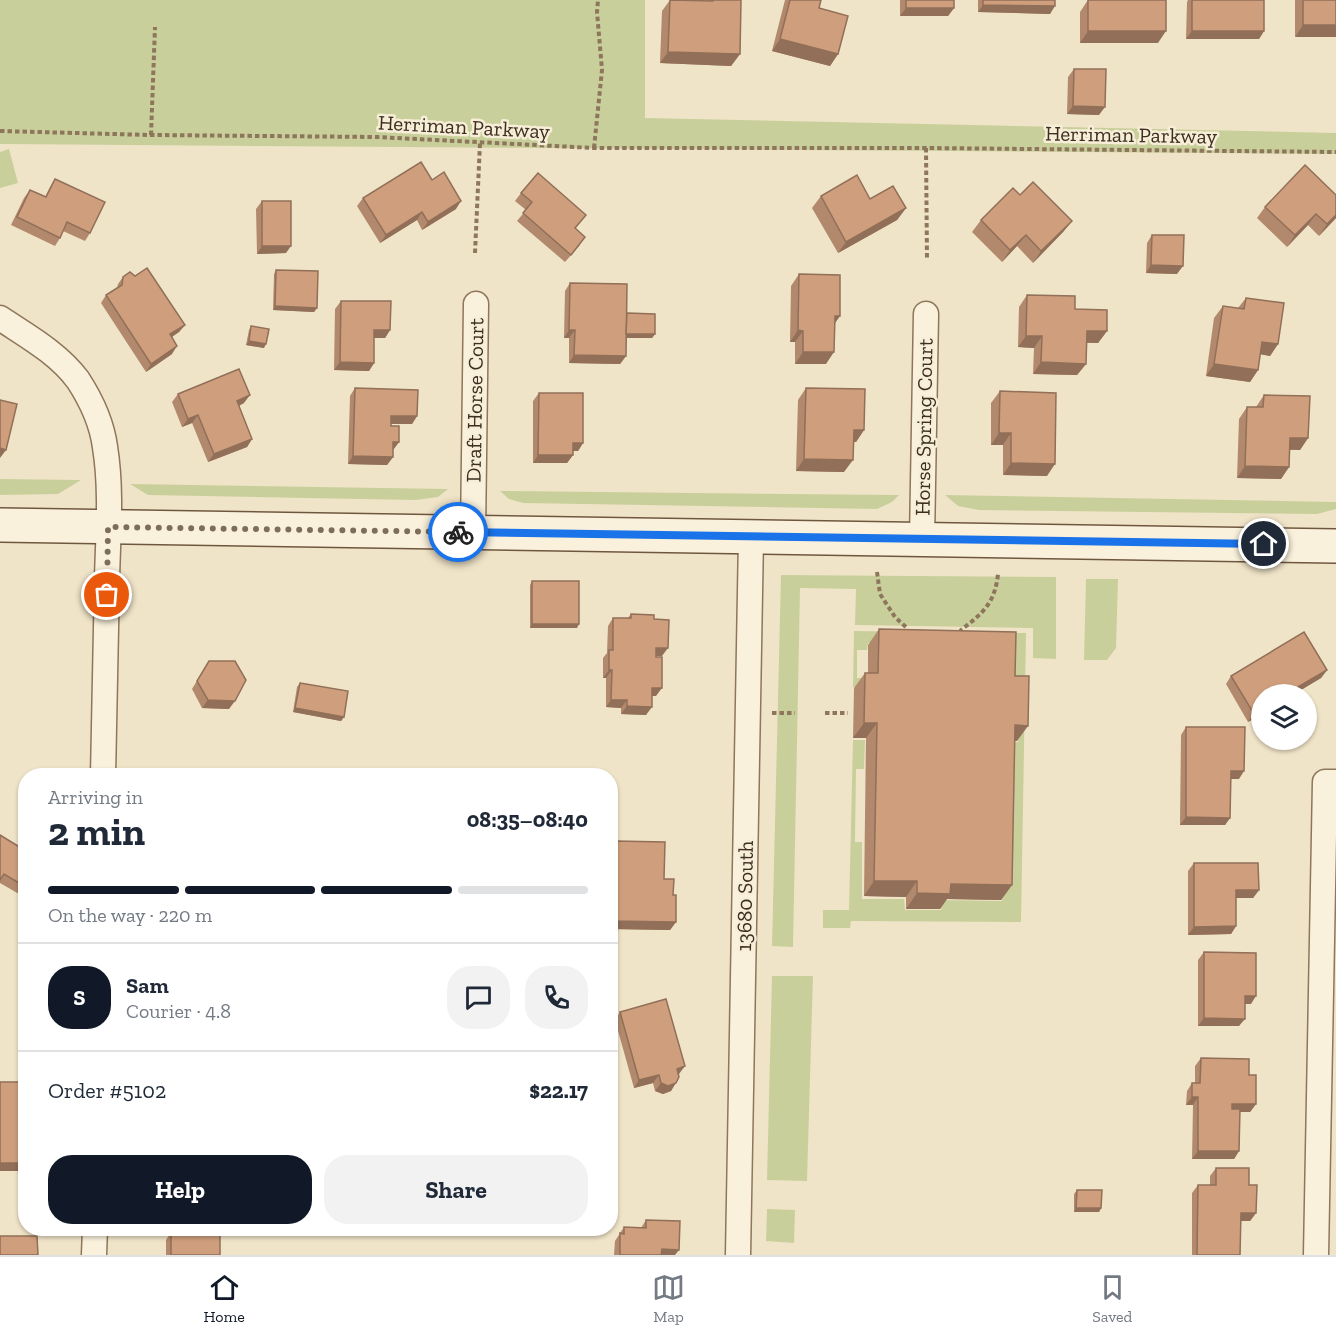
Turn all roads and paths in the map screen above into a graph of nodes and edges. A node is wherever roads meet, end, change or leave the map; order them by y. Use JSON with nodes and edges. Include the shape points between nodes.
{"nodes":[{"id":1,"x":598,"y":0,"type":"edge"},
{"id":2,"x":154,"y":27,"type":"dead end"},
{"id":3,"x":0,"y":131,"type":"edge"},
{"id":4,"x":151,"y":135,"type":"junction"},
{"id":5,"x":480,"y":143,"type":"junction"},
{"id":6,"x":594,"y":148,"type":"junction"},
{"id":7,"x":926,"y":148,"type":"junction"},
{"id":8,"x":1336,"y":152,"type":"edge"},
{"id":9,"x":475,"y":253,"type":"dead end"},
{"id":10,"x":927,"y":260,"type":"dead end"},
{"id":11,"x":476,"y":304,"type":"dead end"},
{"id":12,"x":926,"y":314,"type":"dead end"},
{"id":13,"x":0,"y":318,"type":"edge"},
{"id":14,"x":0,"y":525,"type":"edge"},
{"id":15,"x":108,"y":527,"type":"junction"},
{"id":16,"x":473,"y":533,"type":"junction"},
{"id":17,"x":751,"y":537,"type":"junction"},
{"id":18,"x":922,"y":540,"type":"junction"},
{"id":19,"x":1336,"y":546,"type":"edge"},
{"id":20,"x":877,"y":572,"type":"dead end"},
{"id":21,"x":998,"y":574,"type":"dead end"},
{"id":22,"x":908,"y":636,"type":"edge"},
{"id":23,"x":960,"y":642,"type":"edge"},
{"id":24,"x":772,"y":713,"type":"dead end"},
{"id":25,"x":795,"y":713,"type":"dead end"},
{"id":26,"x":825,"y":713,"type":"dead end"},
{"id":27,"x":848,"y":713,"type":"dead end"},
{"id":28,"x":103,"y":768,"type":"edge"},
{"id":29,"x":1330,"y":782,"type":"edge"},
{"id":30,"x":94,"y":1236,"type":"edge"},
{"id":31,"x":94,"y":1255,"type":"edge"},
{"id":32,"x":738,"y":1255,"type":"edge"},
{"id":33,"x":1316,"y":1255,"type":"edge"}],
"edges":[{"from":1,"to":6,"type":"path","via":[[602,70]]},
{"from":2,"to":4,"type":"path"},
{"from":3,"to":4,"type":"path","name":"Herriman Parkway"},
{"from":4,"to":5,"type":"path","name":"Herriman Parkway","via":[[377,137]]},
{"from":5,"to":6,"type":"path","name":"Herriman Parkway"},
{"from":5,"to":9,"type":"path"},
{"from":6,"to":7,"type":"path","name":"Herriman Parkway"},
{"from":7,"to":8,"type":"path","name":"Herriman Parkway"},
{"from":7,"to":10,"type":"path"},
{"from":11,"to":16,"type":"street","name":"Draft Horse Court"},
{"from":12,"to":18,"type":"street","name":"Horse Spring Court"},
{"from":13,"to":15,"type":"street","via":[[51,353],[77,380],[87,397],[105,447]]},
{"from":14,"to":15,"type":"main road"},
{"from":15,"to":16,"type":"main road"},
{"from":15,"to":28,"type":"street"},
{"from":16,"to":17,"type":"main road"},
{"from":17,"to":18,"type":"main road"},
{"from":17,"to":32,"type":"street","name":"13680 South"},
{"from":18,"to":19,"type":"main road"},
{"from":20,"to":22,"type":"path","via":[[880,594],[908,629]]},
{"from":21,"to":23,"type":"path","via":[[996,590],[984,612],[961,630]]},
{"from":24,"to":25,"type":"path"},
{"from":26,"to":27,"type":"path"},
{"from":29,"to":33,"type":"street"},
{"from":30,"to":31,"type":"street"}]}
